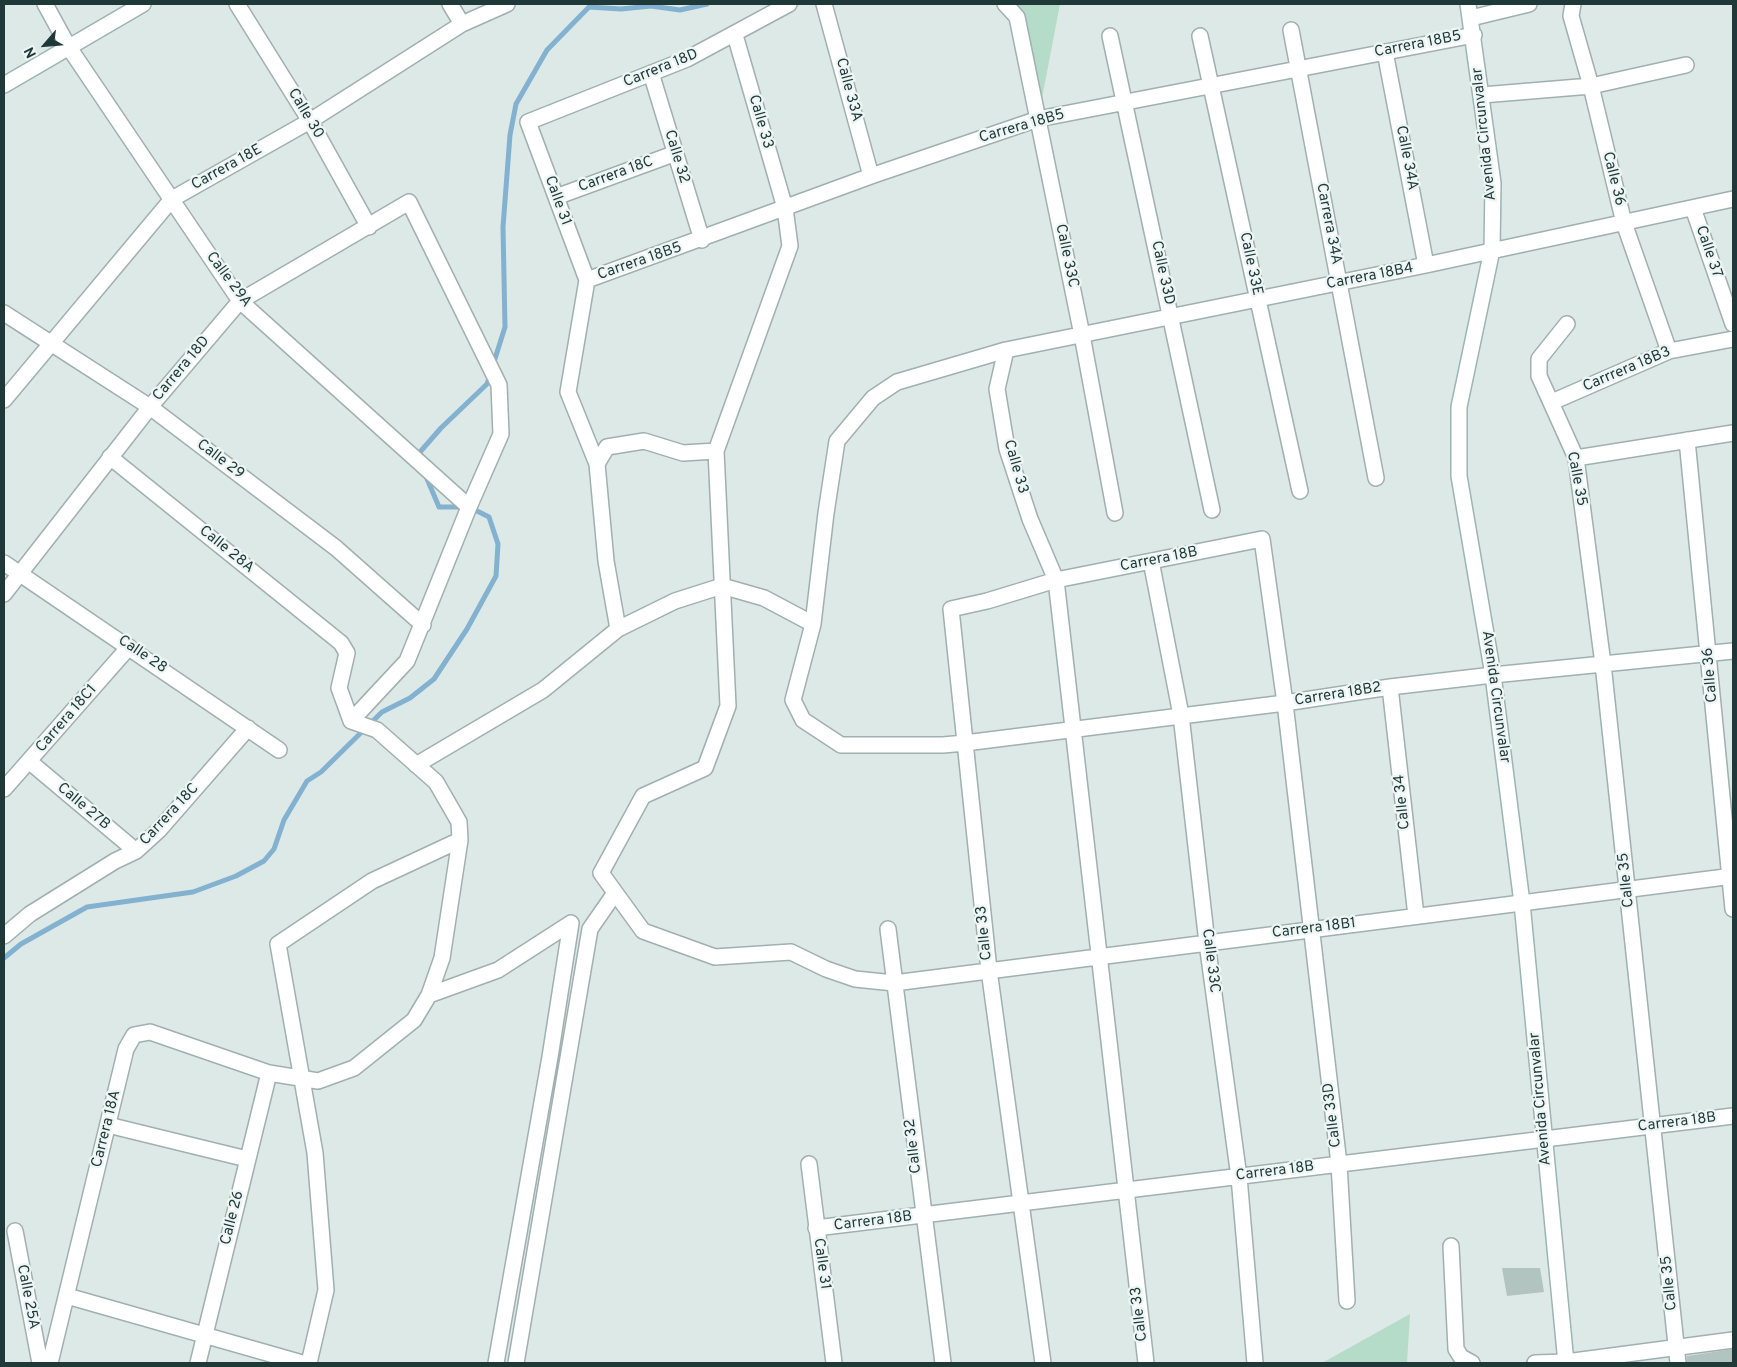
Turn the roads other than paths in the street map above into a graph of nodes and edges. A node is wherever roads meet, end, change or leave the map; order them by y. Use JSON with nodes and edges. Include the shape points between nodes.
{"nodes":[{"id":1,"x":45,"y":4,"type":"edge"},
{"id":2,"x":142,"y":4,"type":"edge"},
{"id":3,"x":237,"y":4,"type":"edge"},
{"id":4,"x":450,"y":4,"type":"edge"},
{"id":5,"x":507,"y":4,"type":"edge"},
{"id":6,"x":789,"y":4,"type":"edge"},
{"id":7,"x":824,"y":4,"type":"edge"},
{"id":8,"x":1005,"y":4,"type":"edge"},
{"id":9,"x":1529,"y":4,"type":"edge"},
{"id":10,"x":1573,"y":4,"type":"edge"},
{"id":11,"x":1470,"y":11,"type":"edge"},
{"id":12,"x":462,"y":24,"type":"junction"},
{"id":13,"x":1291,"y":30,"type":"dead end"},
{"id":14,"x":735,"y":35,"type":"junction"},
{"id":15,"x":1474,"y":35,"type":"junction"},
{"id":16,"x":1110,"y":36,"type":"dead end"},
{"id":17,"x":1200,"y":36,"type":"dead end"},
{"id":18,"x":68,"y":46,"type":"junction"},
{"id":19,"x":1385,"y":52,"type":"junction"},
{"id":20,"x":1686,"y":65,"type":"dead end"},
{"id":21,"x":1298,"y":69,"type":"junction"},
{"id":22,"x":651,"y":73,"type":"junction"},
{"id":23,"x":4,"y":85,"type":"edge"},
{"id":24,"x":1211,"y":85,"type":"junction"},
{"id":25,"x":1591,"y":86,"type":"junction"},
{"id":26,"x":1482,"y":95,"type":"junction"},
{"id":27,"x":1126,"y":102,"type":"junction"},
{"id":28,"x":1038,"y":119,"type":"junction"},
{"id":29,"x":310,"y":122,"type":"junction"},
{"id":30,"x":528,"y":122,"type":"joint"},
{"id":31,"x":676,"y":154,"type":"junction"},
{"id":32,"x":871,"y":176,"type":"junction"},
{"id":33,"x":556,"y":197,"type":"junction"},
{"id":34,"x":172,"y":199,"type":"junction"},
{"id":35,"x":1733,"y":199,"type":"edge"},
{"id":36,"x":786,"y":208,"type":"junction"},
{"id":37,"x":1694,"y":208,"type":"junction"},
{"id":38,"x":1624,"y":223,"type":"junction"},
{"id":39,"x":369,"y":227,"type":"junction"},
{"id":40,"x":702,"y":240,"type":"junction"},
{"id":41,"x":1492,"y":250,"type":"junction"},
{"id":42,"x":1426,"y":265,"type":"junction"},
{"id":43,"x":587,"y":280,"type":"junction"},
{"id":44,"x":1339,"y":283,"type":"junction"},
{"id":45,"x":1258,"y":299,"type":"junction"},
{"id":46,"x":240,"y":301,"type":"junction"},
{"id":47,"x":4,"y":313,"type":"edge"},
{"id":48,"x":1171,"y":317,"type":"junction"},
{"id":49,"x":1567,"y":324,"type":"dead end"},
{"id":50,"x":1733,"y":324,"type":"edge"},
{"id":51,"x":1082,"y":336,"type":"junction"},
{"id":52,"x":1733,"y":339,"type":"edge"},
{"id":53,"x":50,"y":343,"type":"junction"},
{"id":54,"x":1006,"y":350,"type":"junction"},
{"id":55,"x":1669,"y":351,"type":"junction"},
{"id":56,"x":4,"y":400,"type":"edge"},
{"id":57,"x":1552,"y":402,"type":"junction"},
{"id":58,"x":150,"y":407,"type":"junction"},
{"id":59,"x":1733,"y":433,"type":"edge"},
{"id":60,"x":1687,"y":440,"type":"junction"},
{"id":61,"x":716,"y":451,"type":"junction"},
{"id":62,"x":110,"y":457,"type":"junction"},
{"id":63,"x":1576,"y":458,"type":"junction"},
{"id":64,"x":598,"y":464,"type":"junction"},
{"id":65,"x":1376,"y":478,"type":"dead end"},
{"id":66,"x":1300,"y":491,"type":"dead end"},
{"id":67,"x":469,"y":507,"type":"junction"},
{"id":68,"x":1212,"y":510,"type":"dead end"},
{"id":69,"x":1116,"y":513,"type":"dead end"},
{"id":70,"x":1151,"y":561,"type":"junction"},
{"id":71,"x":4,"y":563,"type":"edge"},
{"id":72,"x":19,"y":572,"type":"junction"},
{"id":73,"x":1056,"y":580,"type":"junction"},
{"id":74,"x":722,"y":586,"type":"junction"},
{"id":75,"x":4,"y":594,"type":"edge"},
{"id":76,"x":813,"y":624,"type":"junction"},
{"id":77,"x":423,"y":625,"type":"junction"},
{"id":78,"x":618,"y":629,"type":"junction"},
{"id":79,"x":129,"y":647,"type":"junction"},
{"id":80,"x":1733,"y":651,"type":"edge"},
{"id":81,"x":1709,"y":653,"type":"junction"},
{"id":82,"x":1603,"y":664,"type":"junction"},
{"id":83,"x":1493,"y":674,"type":"junction"},
{"id":84,"x":1390,"y":687,"type":"junction"},
{"id":85,"x":1285,"y":703,"type":"junction"},
{"id":86,"x":1181,"y":715,"type":"junction"},
{"id":87,"x":352,"y":721,"type":"junction"},
{"id":88,"x":248,"y":728,"type":"junction"},
{"id":89,"x":1073,"y":730,"type":"junction"},
{"id":90,"x":965,"y":743,"type":"junction"},
{"id":91,"x":279,"y":750,"type":"dead end"},
{"id":92,"x":30,"y":762,"type":"junction"},
{"id":93,"x":416,"y":765,"type":"junction"},
{"id":94,"x":4,"y":789,"type":"edge"},
{"id":95,"x":460,"y":840,"type":"junction"},
{"id":96,"x":136,"y":852,"type":"junction"},
{"id":97,"x":1732,"y":876,"type":"edge"},
{"id":98,"x":1628,"y":889,"type":"junction"},
{"id":99,"x":614,"y":893,"type":"junction"},
{"id":100,"x":1522,"y":903,"type":"junction"},
{"id":101,"x":1733,"y":909,"type":"edge"},
{"id":102,"x":1416,"y":916,"type":"junction"},
{"id":103,"x":888,"y":929,"type":"dead end"},
{"id":104,"x":1311,"y":930,"type":"junction"},
{"id":105,"x":4,"y":936,"type":"edge"},
{"id":106,"x":1207,"y":943,"type":"junction"},
{"id":107,"x":1099,"y":956,"type":"junction"},
{"id":108,"x":989,"y":970,"type":"junction"},
{"id":109,"x":894,"y":982,"type":"junction"},
{"id":110,"x":429,"y":995,"type":"junction"},
{"id":111,"x":269,"y":1073,"type":"junction"},
{"id":112,"x":303,"y":1079,"type":"junction"},
{"id":113,"x":1733,"y":1116,"type":"edge"},
{"id":114,"x":108,"y":1125,"type":"junction"},
{"id":115,"x":1654,"y":1126,"type":"junction"},
{"id":116,"x":1545,"y":1139,"type":"junction"},
{"id":117,"x":247,"y":1160,"type":"junction"},
{"id":118,"x":809,"y":1164,"type":"dead end"},
{"id":119,"x":1339,"y":1164,"type":"junction"},
{"id":120,"x":1239,"y":1177,"type":"junction"},
{"id":121,"x":1126,"y":1190,"type":"junction"},
{"id":122,"x":1020,"y":1204,"type":"junction"},
{"id":123,"x":923,"y":1216,"type":"junction"},
{"id":124,"x":816,"y":1228,"type":"junction"},
{"id":125,"x":15,"y":1231,"type":"dead end"},
{"id":126,"x":1451,"y":1246,"type":"dead end"},
{"id":127,"x":66,"y":1296,"type":"junction"},
{"id":128,"x":1347,"y":1301,"type":"dead end"},
{"id":129,"x":205,"y":1334,"type":"junction"},
{"id":130,"x":1733,"y":1340,"type":"edge"},
{"id":131,"x":1676,"y":1347,"type":"junction"},
{"id":132,"x":1566,"y":1362,"type":"edge"},
{"id":133,"x":40,"y":1363,"type":"edge"},
{"id":134,"x":50,"y":1363,"type":"edge"},
{"id":135,"x":198,"y":1363,"type":"edge"},
{"id":136,"x":302,"y":1363,"type":"edge"},
{"id":137,"x":309,"y":1363,"type":"edge"},
{"id":138,"x":496,"y":1363,"type":"edge"},
{"id":139,"x":516,"y":1363,"type":"edge"},
{"id":140,"x":834,"y":1363,"type":"edge"},
{"id":141,"x":943,"y":1363,"type":"edge"},
{"id":142,"x":1043,"y":1363,"type":"edge"},
{"id":143,"x":1146,"y":1363,"type":"edge"},
{"id":144,"x":1255,"y":1363,"type":"edge"},
{"id":145,"x":1472,"y":1363,"type":"edge"},
{"id":146,"x":1536,"y":1363,"type":"edge"},
{"id":147,"x":1678,"y":1363,"type":"edge"}],
"edges":[{"from":1,"to":18,"type":"street","name":"Calle 29A"},
{"from":2,"to":18,"type":"street"},
{"from":3,"to":29,"type":"street","name":"Calle 30"},
{"from":4,"to":12,"type":"street"},
{"from":5,"to":12,"type":"street","name":"Carrera 18E"},
{"from":6,"to":14,"type":"street","name":"Carrera 18D"},
{"from":7,"to":32,"type":"street","name":"Calle 33A"},
{"from":8,"to":28,"type":"street","name":"Calle 33C","via":[[1016,17]]},
{"from":9,"to":11,"type":"street"},
{"from":10,"to":25,"type":"street","name":"Calle 36","via":[[1571,16]]},
{"from":11,"to":15,"type":"street","name":"Avenida Circunvalar"},
{"from":12,"to":29,"type":"street","name":"Carrera 18E"},
{"from":13,"to":21,"type":"street","name":"Carrera 34A"},
{"from":14,"to":22,"type":"street","name":"Carrera 18D","via":[[687,60]]},
{"from":14,"to":36,"type":"street","name":"Calle 33"},
{"from":15,"to":19,"type":"street","name":"Carrera 18B5"},
{"from":15,"to":26,"type":"street","name":"Avenida Circunvalar"},
{"from":16,"to":27,"type":"street","name":"Calle 33D"},
{"from":17,"to":24,"type":"street","name":"Calle 33E"},
{"from":18,"to":23,"type":"street"},
{"from":18,"to":34,"type":"street","name":"Calle 29A"},
{"from":19,"to":21,"type":"street","name":"Carrera 18B5"},
{"from":19,"to":42,"type":"street","name":"Calle 34A"},
{"from":20,"to":25,"type":"street"},
{"from":21,"to":24,"type":"street","name":"Carrera 18B5"},
{"from":21,"to":44,"type":"street","name":"Carrera 34A"},
{"from":22,"to":30,"type":"street","name":"Carrera 18D"},
{"from":22,"to":31,"type":"street","name":"Calle 32"},
{"from":24,"to":27,"type":"street","name":"Carrera 18B5"},
{"from":24,"to":45,"type":"street","name":"Calle 33E"},
{"from":25,"to":26,"type":"street"},
{"from":25,"to":38,"type":"street","name":"Calle 36"},
{"from":26,"to":41,"type":"street","name":"Avenida Circunvalar","via":[[1493,182]]},
{"from":27,"to":28,"type":"street","name":"Carrera 18B5"},
{"from":27,"to":48,"type":"street","name":"Calle 33D"},
{"from":28,"to":32,"type":"street","name":"Carrera 18B5"},
{"from":28,"to":51,"type":"street","name":"Calle 33C"},
{"from":29,"to":34,"type":"street","name":"Carrera 18E"},
{"from":29,"to":39,"type":"street","name":"Calle 30"},
{"from":30,"to":33,"type":"street","name":"Calle 31"},
{"from":31,"to":33,"type":"street","name":"Carrera 18C"},
{"from":31,"to":40,"type":"street","name":"Calle 32"},
{"from":32,"to":36,"type":"street","name":"Carrera 18B5"},
{"from":33,"to":43,"type":"street","name":"Calle 31"},
{"from":34,"to":46,"type":"street","name":"Calle 29A"},
{"from":34,"to":53,"type":"street","name":"Carrera 18E"},
{"from":35,"to":37,"type":"street","name":"Carrera 18B4"},
{"from":36,"to":40,"type":"street","name":"Carrera 18B5"},
{"from":36,"to":61,"type":"street","name":"Calle 33","via":[[790,246]]},
{"from":37,"to":38,"type":"street","name":"Carrera 18B4"},
{"from":37,"to":50,"type":"street","name":"Calle 37"},
{"from":38,"to":41,"type":"street","name":"Carrera 18B4"},
{"from":38,"to":55,"type":"street","name":"Calle 36"},
{"from":39,"to":46,"type":"street","name":"Carrera 18D"},
{"from":39,"to":67,"type":"street","name":"Carrera 18D","via":[[409,202],[499,385],[501,434]]},
{"from":40,"to":43,"type":"street","name":"Carrera 18B5"},
{"from":41,"to":42,"type":"street","name":"Carrera 18B4"},
{"from":41,"to":83,"type":"street","name":"Avenida Circunvalar","via":[[1459,407],[1459,476]]},
{"from":42,"to":44,"type":"street","name":"Carrera 18B4"},
{"from":43,"to":64,"type":"street","via":[[568,392]]},
{"from":44,"to":45,"type":"street","name":"Carrera 18B4"},
{"from":44,"to":65,"type":"street","name":"Carrera 34A"},
{"from":45,"to":48,"type":"street","name":"Carrera 18B4"},
{"from":45,"to":66,"type":"street","name":"Calle 33E"},
{"from":46,"to":58,"type":"street","name":"Carrera 18D"},
{"from":46,"to":67,"type":"street","name":"Calle 29A"},
{"from":47,"to":53,"type":"street","name":"Calle 29"},
{"from":48,"to":51,"type":"street","name":"Carrera 18B4"},
{"from":48,"to":68,"type":"street","name":"Calle 33D"},
{"from":49,"to":57,"type":"street","name":"Calle 35","via":[[1539,359],[1539,376]]},
{"from":51,"to":54,"type":"street","name":"Carrera 18B4"},
{"from":51,"to":69,"type":"street","name":"Calle 33C"},
{"from":52,"to":55,"type":"street","name":"Carrrera 18B3"},
{"from":53,"to":56,"type":"street","name":"Carrera 18E"},
{"from":53,"to":58,"type":"street","name":"Calle 29"},
{"from":54,"to":73,"type":"street","name":"Calle 33","via":[[997,389],[1008,448],[1030,519]]},
{"from":54,"to":76,"type":"street","name":"Carrera 18B4","via":[[897,382],[873,398],[837,441]]},
{"from":55,"to":57,"type":"street","name":"Carrrera 18B3"},
{"from":57,"to":63,"type":"street","name":"Calle 35"},
{"from":58,"to":62,"type":"street","name":"Carrera 18D"},
{"from":58,"to":77,"type":"street","name":"Calle 29","via":[[336,548]]},
{"from":59,"to":60,"type":"street"},
{"from":60,"to":63,"type":"street"},
{"from":60,"to":81,"type":"street","name":"Calle 36"},
{"from":61,"to":64,"type":"street","via":[[684,453],[644,442],[607,447]]},
{"from":61,"to":74,"type":"street"},
{"from":62,"to":72,"type":"street","name":"Carrera 18D"},
{"from":62,"to":87,"type":"street","name":"Calle 28A","via":[[341,643],[347,653],[339,688]]},
{"from":63,"to":82,"type":"street","name":"Calle 35"},
{"from":64,"to":78,"type":"street","via":[[606,562]]},
{"from":67,"to":77,"type":"street"},
{"from":70,"to":73,"type":"street","name":"Carrera 18B"},
{"from":70,"to":85,"type":"street","name":"Carrera 18B","via":[[1262,539]]},
{"from":70,"to":86,"type":"street","name":"Calle 33C"},
{"from":71,"to":72,"type":"street","name":"Calle 28"},
{"from":72,"to":75,"type":"street","name":"Carrera 18D"},
{"from":72,"to":79,"type":"street","name":"Calle 28"},
{"from":73,"to":89,"type":"street","name":"Calle 33"},
{"from":73,"to":90,"type":"street","name":"Calle 33","via":[[951,609]]},
{"from":74,"to":76,"type":"street","via":[[764,598]]},
{"from":74,"to":78,"type":"street","via":[[675,602]]},
{"from":74,"to":99,"type":"street","name":"Carrera 18B1","via":[[728,706],[705,768],[643,796],[601,873]]},
{"from":76,"to":90,"type":"street","name":"Carrera 18B2","via":[[793,700],[803,720],[840,745]]},
{"from":77,"to":87,"type":"street","via":[[407,660]]},
{"from":78,"to":93,"type":"street","via":[[543,690]]},
{"from":79,"to":88,"type":"street","name":"Calle 28"},
{"from":79,"to":92,"type":"street","name":"Carrera 18C1"},
{"from":80,"to":81,"type":"street","name":"Carrera 18B2"},
{"from":81,"to":82,"type":"street","name":"Carrera 18B2"},
{"from":81,"to":97,"type":"street","name":"Calle 36"},
{"from":82,"to":83,"type":"street","name":"Carrera 18B2"},
{"from":82,"to":98,"type":"street","name":"Calle 35"},
{"from":83,"to":84,"type":"street","name":"Carrera 18B2"},
{"from":83,"to":100,"type":"street","name":"Avenida Circunvalar"},
{"from":84,"to":85,"type":"street","name":"Carrera 18B2"},
{"from":84,"to":102,"type":"street","name":"Calle 34"},
{"from":85,"to":86,"type":"street","name":"Carrera 18B2"},
{"from":85,"to":104,"type":"street"},
{"from":86,"to":89,"type":"street","name":"Carrera 18B2"},
{"from":86,"to":106,"type":"street","name":"Calle 33C"},
{"from":87,"to":93,"type":"street","name":"Carrera 18A","via":[[377,730]]},
{"from":88,"to":91,"type":"street","name":"Calle 28"},
{"from":88,"to":96,"type":"street","name":"Carrera 18C"},
{"from":89,"to":90,"type":"street","name":"Carrera 18B2"},
{"from":89,"to":107,"type":"street","name":"Calle 33"},
{"from":90,"to":108,"type":"street","name":"Calle 33"},
{"from":92,"to":94,"type":"street","name":"Carrera 18C1"},
{"from":92,"to":96,"type":"street","name":"Calle 27B"},
{"from":93,"to":95,"type":"street","name":"Carrera 18A","via":[[436,782],[459,822]]},
{"from":95,"to":110,"type":"street","name":"Carrera 18A","via":[[442,958]]},
{"from":95,"to":112,"type":"street","via":[[372,881],[278,944]]},
{"from":96,"to":105,"type":"street","name":"Carrera 18C","via":[[115,861],[30,914]]},
{"from":97,"to":98,"type":"street","name":"Carrera 18B1"},
{"from":97,"to":101,"type":"street","name":"Calle 36"},
{"from":98,"to":100,"type":"street","name":"Carrera 18B1"},
{"from":98,"to":115,"type":"street","name":"Calle 35"},
{"from":99,"to":109,"type":"street","name":"Carrera 18B1","via":[[643,931],[715,957],[791,952],[855,979]]},
{"from":99,"to":139,"type":"street","via":[[590,929]]},
{"from":100,"to":102,"type":"street","name":"Carrera 18B1"},
{"from":100,"to":116,"type":"street","name":"Avenida Circunvalar"},
{"from":102,"to":104,"type":"street","name":"Carrera 18B1"},
{"from":103,"to":109,"type":"street","name":"Calle 32"},
{"from":104,"to":106,"type":"street","name":"Carrera 18B1"},
{"from":104,"to":119,"type":"street","name":"Calle 33D"},
{"from":106,"to":107,"type":"street","name":"Carrera 18B1"},
{"from":106,"to":120,"type":"street","name":"Calle 33C"},
{"from":107,"to":108,"type":"street","name":"Carrera 18B1"},
{"from":107,"to":121,"type":"street","name":"Calle 33"},
{"from":108,"to":109,"type":"street","name":"Carrera 18B1"},
{"from":108,"to":122,"type":"street","name":"Calle 33"},
{"from":109,"to":123,"type":"street","name":"Calle 32"},
{"from":110,"to":112,"type":"street","name":"Carrera 18A","via":[[414,1020],[354,1068],[318,1081]]},
{"from":110,"to":138,"type":"street","via":[[498,970],[571,923]]},
{"from":111,"to":112,"type":"street","name":"Carrera 18A"},
{"from":111,"to":114,"type":"street","name":"Carrera 18A","via":[[150,1032],[134,1035],[126,1049]]},
{"from":111,"to":117,"type":"street","name":"Calle 26"},
{"from":112,"to":137,"type":"street","via":[[315,1153],[326,1290]]},
{"from":113,"to":115,"type":"street","name":"Carrera 18B"},
{"from":114,"to":117,"type":"street"},
{"from":114,"to":127,"type":"street","name":"Carrera 18A"},
{"from":115,"to":116,"type":"street","name":"Carrera 18B"},
{"from":115,"to":131,"type":"street","name":"Calle 35"},
{"from":116,"to":119,"type":"street","name":"Carrera 18B"},
{"from":116,"to":132,"type":"street","name":"Avenida Circunvalar"},
{"from":117,"to":129,"type":"street","name":"Calle 26"},
{"from":118,"to":124,"type":"street","name":"Calle 31"},
{"from":119,"to":120,"type":"street","name":"Carrera 18B"},
{"from":119,"to":128,"type":"street","name":"Calle 33D"},
{"from":120,"to":121,"type":"street","name":"Carrera 18B"},
{"from":120,"to":144,"type":"street","name":"Calle 33C"},
{"from":121,"to":122,"type":"street","name":"Carrera 18B"},
{"from":121,"to":143,"type":"street","name":"Calle 33"},
{"from":122,"to":123,"type":"street","name":"Carrera 18B"},
{"from":122,"to":142,"type":"street","name":"Calle 33"},
{"from":123,"to":124,"type":"street","name":"Carrera 18B"},
{"from":123,"to":141,"type":"street","name":"Calle 32"},
{"from":124,"to":140,"type":"street","name":"Calle 31"},
{"from":125,"to":133,"type":"street","name":"Calle 25A"},
{"from":126,"to":145,"type":"street","via":[[1456,1349],[1461,1357]]},
{"from":127,"to":129,"type":"street"},
{"from":127,"to":134,"type":"street","name":"Carrera 18A"},
{"from":129,"to":135,"type":"street","name":"Calle 26"},
{"from":129,"to":136,"type":"street"},
{"from":130,"to":131,"type":"street"},
{"from":131,"to":132,"type":"street"},
{"from":131,"to":147,"type":"street","name":"Calle 35"},
{"from":132,"to":146,"type":"street"}]}
